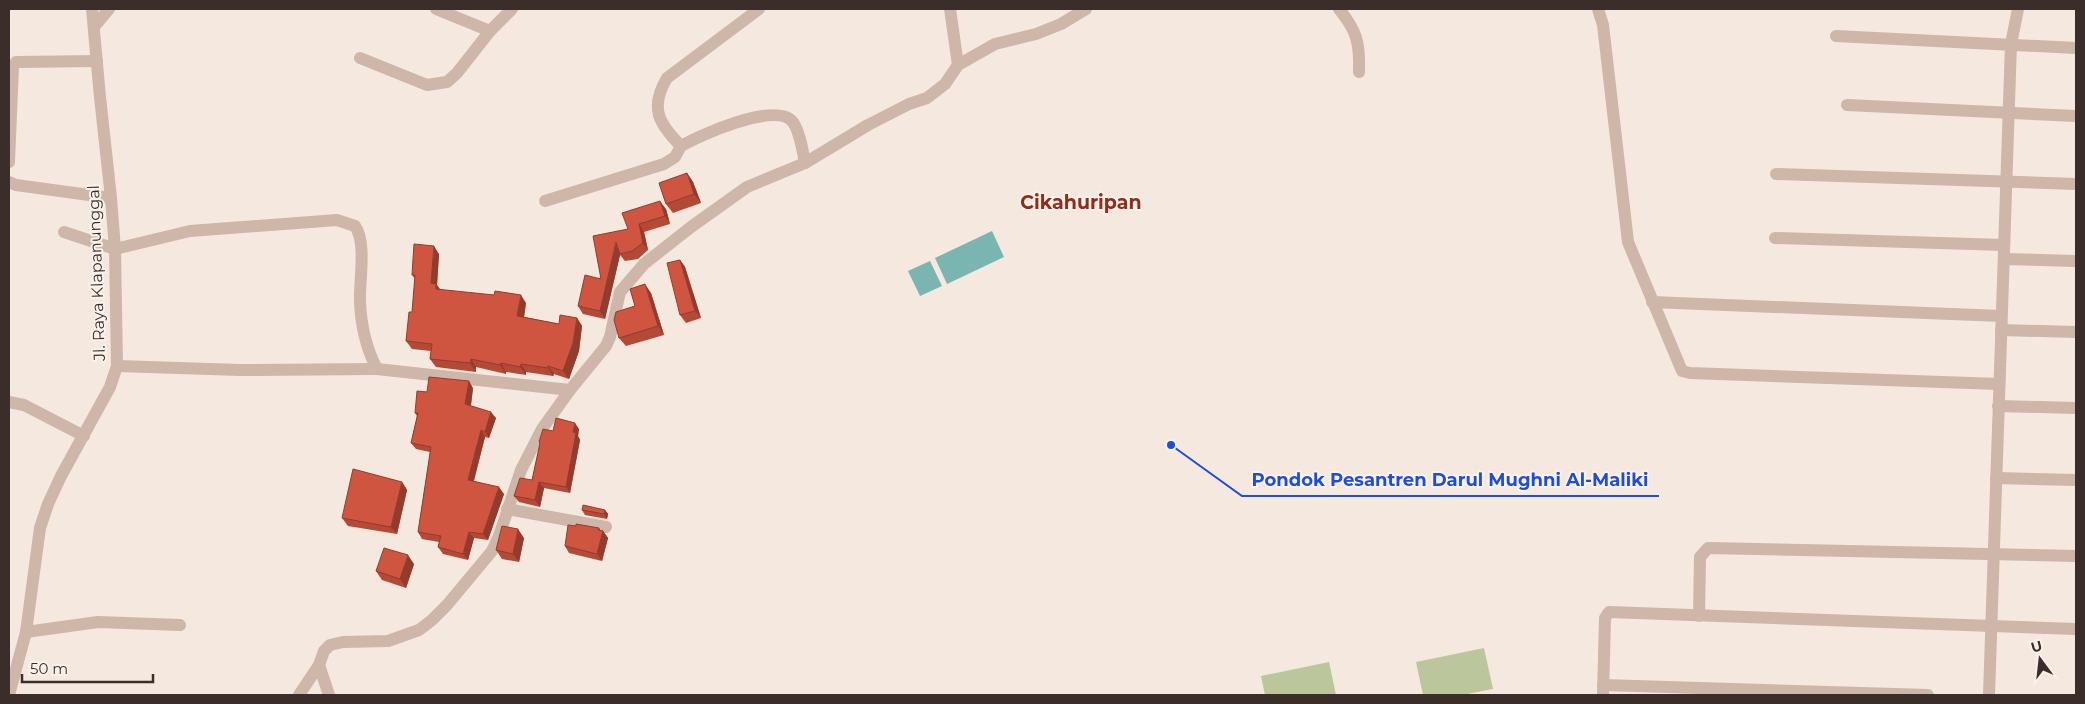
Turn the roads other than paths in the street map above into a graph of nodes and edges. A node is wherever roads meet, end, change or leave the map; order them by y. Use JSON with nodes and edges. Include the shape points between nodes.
{"nodes":[{"id":1,"x":92,"y":9,"type":"edge"},
{"id":2,"x":109,"y":9,"type":"edge"},
{"id":3,"x":436,"y":9,"type":"edge"},
{"id":4,"x":512,"y":9,"type":"edge"},
{"id":5,"x":759,"y":9,"type":"edge"},
{"id":6,"x":950,"y":9,"type":"edge"},
{"id":7,"x":1086,"y":9,"type":"edge"},
{"id":8,"x":1339,"y":9,"type":"edge"},
{"id":9,"x":1598,"y":9,"type":"edge"},
{"id":10,"x":2018,"y":9,"type":"edge"},
{"id":11,"x":94,"y":26,"type":"junction"},
{"id":12,"x":490,"y":31,"type":"junction"},
{"id":13,"x":1836,"y":36,"type":"dead end"},
{"id":14,"x":2011,"y":44,"type":"junction"},
{"id":15,"x":2076,"y":48,"type":"edge"},
{"id":16,"x":360,"y":58,"type":"dead end"},
{"id":17,"x":97,"y":60,"type":"junction"},
{"id":18,"x":958,"y":65,"type":"junction"},
{"id":19,"x":1359,"y":72,"type":"dead end"},
{"id":20,"x":1847,"y":105,"type":"dead end"},
{"id":21,"x":2008,"y":113,"type":"junction"},
{"id":22,"x":2076,"y":116,"type":"edge"},
{"id":23,"x":681,"y":146,"type":"junction"},
{"id":24,"x":9,"y":162,"type":"edge"},
{"id":25,"x":805,"y":163,"type":"junction"},
{"id":26,"x":1776,"y":174,"type":"dead end"},
{"id":27,"x":9,"y":182,"type":"edge"},
{"id":28,"x":2006,"y":182,"type":"junction"},
{"id":29,"x":2076,"y":184,"type":"edge"},
{"id":30,"x":111,"y":198,"type":"junction"},
{"id":31,"x":545,"y":201,"type":"dead end"},
{"id":32,"x":64,"y":232,"type":"dead end"},
{"id":33,"x":1775,"y":238,"type":"dead end"},
{"id":34,"x":2004,"y":245,"type":"junction"},
{"id":35,"x":115,"y":249,"type":"junction"},
{"id":36,"x":2004,"y":259,"type":"junction"},
{"id":37,"x":2076,"y":261,"type":"edge"},
{"id":38,"x":1652,"y":302,"type":"junction"},
{"id":39,"x":2002,"y":316,"type":"junction"},
{"id":40,"x":2001,"y":330,"type":"junction"},
{"id":41,"x":2076,"y":332,"type":"edge"},
{"id":42,"x":116,"y":366,"type":"junction"},
{"id":43,"x":377,"y":369,"type":"junction"},
{"id":44,"x":1999,"y":384,"type":"junction"},
{"id":45,"x":570,"y":390,"type":"junction"},
{"id":46,"x":9,"y":402,"type":"edge"},
{"id":47,"x":1998,"y":406,"type":"junction"},
{"id":48,"x":2076,"y":408,"type":"edge"},
{"id":49,"x":84,"y":436,"type":"junction"},
{"id":50,"x":1996,"y":478,"type":"junction"},
{"id":51,"x":2076,"y":480,"type":"edge"},
{"id":52,"x":507,"y":509,"type":"junction"},
{"id":53,"x":606,"y":527,"type":"dead end"},
{"id":54,"x":1993,"y":554,"type":"junction"},
{"id":55,"x":2076,"y":556,"type":"edge"},
{"id":56,"x":1698,"y":616,"type":"junction"},
{"id":57,"x":180,"y":625,"type":"dead end"},
{"id":58,"x":1991,"y":626,"type":"junction"},
{"id":59,"x":2076,"y":628,"type":"edge"},
{"id":60,"x":26,"y":632,"type":"junction"},
{"id":61,"x":319,"y":666,"type":"junction"},
{"id":62,"x":1603,"y":690,"type":"edge"},
{"id":63,"x":9,"y":695,"type":"edge"},
{"id":64,"x":299,"y":695,"type":"edge"},
{"id":65,"x":328,"y":695,"type":"edge"},
{"id":66,"x":1928,"y":695,"type":"edge"},
{"id":67,"x":1989,"y":695,"type":"edge"}],
"edges":[{"from":1,"to":11,"type":"street","name":"Jl. Raya Klapanunggal"},
{"from":2,"to":11,"type":"street"},
{"from":3,"to":12,"type":"street"},
{"from":4,"to":12,"type":"street"},
{"from":5,"to":23,"type":"street","via":[[667,78],[660,90],[659,118],[664,129]]},
{"from":6,"to":18,"type":"street"},
{"from":7,"to":18,"type":"street","via":[[1036,34],[995,44]]},
{"from":8,"to":19,"type":"street","via":[[1355,32],[1360,50]]},
{"from":9,"to":38,"type":"street","via":[[1628,242]]},
{"from":10,"to":14,"type":"street"},
{"from":11,"to":17,"type":"street","name":"Jl. Raya Klapanunggal"},
{"from":12,"to":16,"type":"street","via":[[457,73],[447,82],[438,84],[427,85]]},
{"from":13,"to":14,"type":"street"},
{"from":14,"to":15,"type":"street"},
{"from":14,"to":21,"type":"street"},
{"from":17,"to":24,"type":"street","via":[[16,62],[13,66]]},
{"from":17,"to":30,"type":"street","name":"Jl. Raya Klapanunggal"},
{"from":18,"to":25,"type":"street","via":[[938,90],[868,125]]},
{"from":20,"to":21,"type":"street"},
{"from":21,"to":22,"type":"street"},
{"from":21,"to":28,"type":"street"},
{"from":23,"to":25,"type":"street","via":[[696,137],[739,123],[782,116],[791,120],[798,133]]},
{"from":23,"to":31,"type":"street","via":[[675,157],[664,164]]},
{"from":25,"to":45,"type":"street","via":[[737,193],[644,264],[620,292],[606,346]]},
{"from":26,"to":28,"type":"street"},
{"from":27,"to":30,"type":"street"},
{"from":28,"to":29,"type":"street"},
{"from":28,"to":34,"type":"street"},
{"from":30,"to":35,"type":"street","name":"Jl. Raya Klapanunggal"},
{"from":32,"to":35,"type":"street"},
{"from":33,"to":34,"type":"street"},
{"from":34,"to":36,"type":"street"},
{"from":35,"to":42,"type":"street","name":"Jl. Raya Klapanunggal"},
{"from":35,"to":43,"type":"street","via":[[190,231],[337,220],[355,226],[361,237],[363,330]]},
{"from":36,"to":37,"type":"street"},
{"from":36,"to":39,"type":"street"},
{"from":38,"to":39,"type":"street"},
{"from":38,"to":44,"type":"street","via":[[1685,373]]},
{"from":39,"to":40,"type":"street"},
{"from":40,"to":41,"type":"street"},
{"from":40,"to":44,"type":"street"},
{"from":42,"to":43,"type":"street","via":[[240,370]]},
{"from":42,"to":49,"type":"street","name":"Jl. Raya Klapanunggal","via":[[110,387]]},
{"from":43,"to":45,"type":"street"},
{"from":44,"to":47,"type":"street"},
{"from":45,"to":52,"type":"street","via":[[542,429],[521,470]]},
{"from":46,"to":49,"type":"street","via":[[24,405]]},
{"from":47,"to":48,"type":"street"},
{"from":47,"to":50,"type":"street"},
{"from":49,"to":60,"type":"street","name":"Jl. Raya Klapanunggal","via":[[58,483],[40,528]]},
{"from":50,"to":51,"type":"street"},
{"from":50,"to":54,"type":"street"},
{"from":52,"to":53,"type":"street"},
{"from":52,"to":61,"type":"street","via":[[492,551],[432,620],[419,630],[388,642],[330,645],[324,651]]},
{"from":54,"to":55,"type":"street"},
{"from":54,"to":56,"type":"street","via":[[1708,548],[1700,557]]},
{"from":54,"to":58,"type":"street"},
{"from":56,"to":58,"type":"street"},
{"from":56,"to":62,"type":"street","via":[[1608,613],[1605,618]]},
{"from":57,"to":60,"type":"street","via":[[98,622]]},
{"from":58,"to":59,"type":"street"},
{"from":58,"to":67,"type":"street"},
{"from":60,"to":63,"type":"street","name":"Jl. Raya Klapanunggal"},
{"from":61,"to":64,"type":"street"},
{"from":61,"to":65,"type":"street"},
{"from":62,"to":66,"type":"street"}]}
